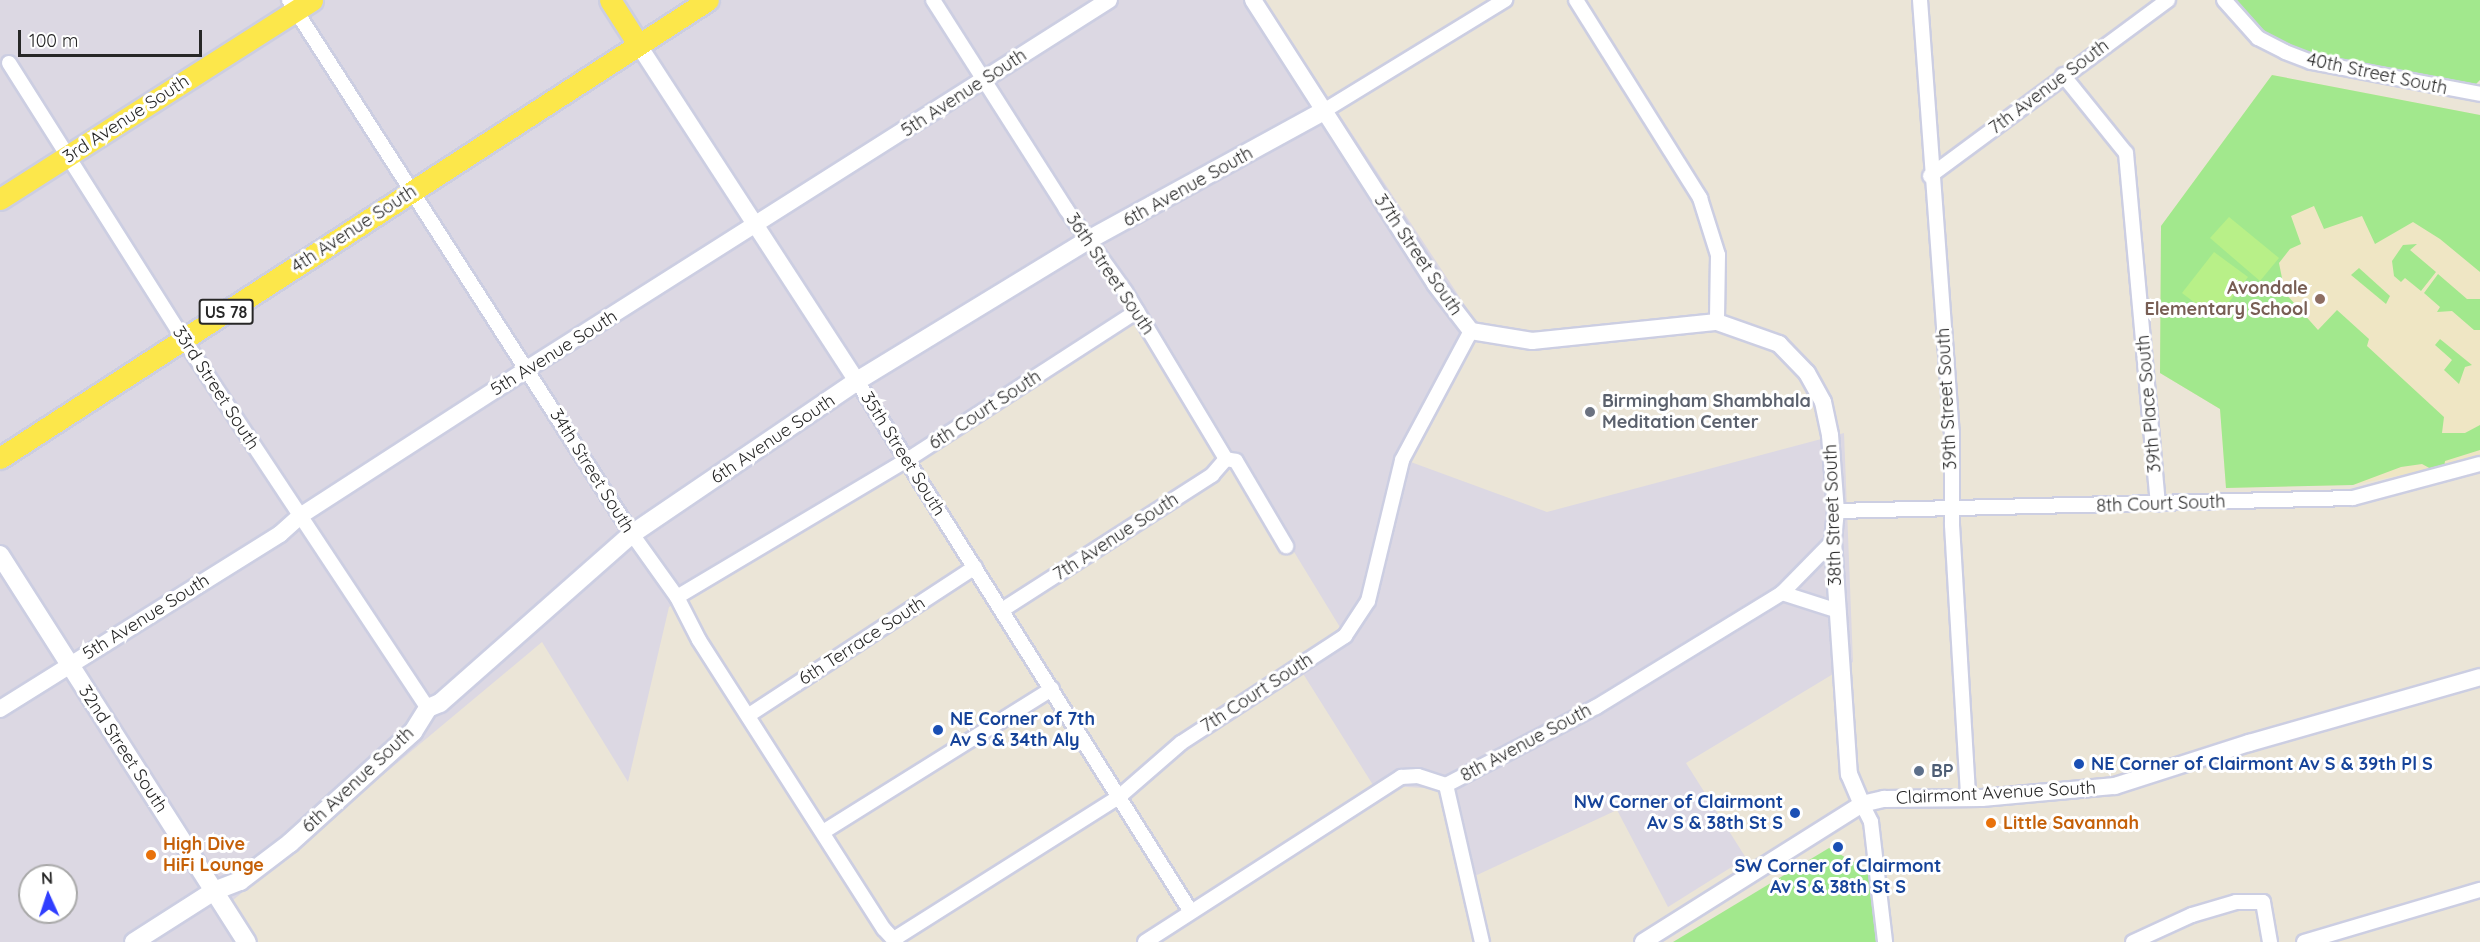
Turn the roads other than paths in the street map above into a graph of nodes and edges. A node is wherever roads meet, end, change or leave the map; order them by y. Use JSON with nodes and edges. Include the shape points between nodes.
{"nodes":[{"id":1,"x":610,"y":0,"type":"edge"},
{"id":2,"x":708,"y":0,"type":"edge"},
{"id":3,"x":933,"y":0,"type":"edge"},
{"id":4,"x":1109,"y":0,"type":"edge"},
{"id":5,"x":1253,"y":0,"type":"edge"},
{"id":6,"x":1505,"y":0,"type":"edge"},
{"id":7,"x":1576,"y":0,"type":"edge"},
{"id":8,"x":1920,"y":0,"type":"edge"},
{"id":9,"x":2168,"y":0,"type":"edge"},
{"id":10,"x":2224,"y":0,"type":"edge"},
{"id":11,"x":299,"y":4,"type":"edge"},
{"id":12,"x":638,"y":44,"type":"junction"},
{"id":13,"x":9,"y":63,"type":"dead end"},
{"id":14,"x":2063,"y":75,"type":"junction"},
{"id":15,"x":983,"y":81,"type":"junction"},
{"id":16,"x":2480,"y":94,"type":"edge"},
{"id":17,"x":1322,"y":111,"type":"junction"},
{"id":18,"x":68,"y":156,"type":"junction"},
{"id":19,"x":1930,"y":176,"type":"junction"},
{"id":20,"x":412,"y":192,"type":"junction"},
{"id":21,"x":0,"y":199,"type":"edge"},
{"id":22,"x":755,"y":227,"type":"junction"},
{"id":23,"x":1090,"y":239,"type":"junction"},
{"id":24,"x":1137,"y":311,"type":"junction"},
{"id":25,"x":1717,"y":322,"type":"junction"},
{"id":26,"x":1471,"y":331,"type":"junction"},
{"id":27,"x":184,"y":340,"type":"junction"},
{"id":28,"x":527,"y":369,"type":"junction"},
{"id":29,"x":857,"y":381,"type":"junction"},
{"id":30,"x":0,"y":458,"type":"edge"},
{"id":31,"x":1226,"y":459,"type":"junction"},
{"id":32,"x":907,"y":460,"type":"junction"},
{"id":33,"x":2480,"y":464,"type":"edge"},
{"id":34,"x":2158,"y":504,"type":"junction"},
{"id":35,"x":1953,"y":510,"type":"junction"},
{"id":36,"x":1836,"y":511,"type":"junction"},
{"id":37,"x":300,"y":516,"type":"junction"},
{"id":38,"x":632,"y":534,"type":"junction"},
{"id":39,"x":1833,"y":541,"type":"junction"},
{"id":40,"x":1286,"y":546,"type":"dead end"},
{"id":41,"x":0,"y":555,"type":"edge"},
{"id":42,"x":975,"y":567,"type":"junction"},
{"id":43,"x":1782,"y":593,"type":"junction"},
{"id":44,"x":677,"y":597,"type":"junction"},
{"id":45,"x":1002,"y":610,"type":"junction"},
{"id":46,"x":1838,"y":611,"type":"junction"},
{"id":47,"x":68,"y":665,"type":"junction"},
{"id":48,"x":2480,"y":677,"type":"edge"},
{"id":49,"x":1052,"y":689,"type":"junction"},
{"id":50,"x":428,"y":708,"type":"junction"},
{"id":51,"x":0,"y":709,"type":"edge"},
{"id":52,"x":749,"y":715,"type":"junction"},
{"id":53,"x":1446,"y":785,"type":"junction"},
{"id":54,"x":1119,"y":796,"type":"junction"},
{"id":55,"x":1968,"y":798,"type":"junction"},
{"id":56,"x":1862,"y":804,"type":"junction"},
{"id":57,"x":823,"y":832,"type":"junction"},
{"id":58,"x":2480,"y":890,"type":"edge"},
{"id":59,"x":214,"y":891,"type":"junction"},
{"id":60,"x":1191,"y":912,"type":"junction"},
{"id":61,"x":895,"y":940,"type":"edge"},
{"id":62,"x":134,"y":942,"type":"edge"},
{"id":63,"x":247,"y":942,"type":"edge"},
{"id":64,"x":1145,"y":942,"type":"edge"},
{"id":65,"x":1482,"y":942,"type":"edge"},
{"id":66,"x":1643,"y":942,"type":"edge"},
{"id":67,"x":1885,"y":942,"type":"edge"},
{"id":68,"x":2133,"y":942,"type":"edge"},
{"id":69,"x":2271,"y":942,"type":"edge"},
{"id":70,"x":2304,"y":942,"type":"edge"}],
"edges":[{"from":1,"to":12,"type":"main road","name":"35th Street South"},
{"from":2,"to":12,"type":"main road","name":"4th Avenue South","number":"US 78"},
{"from":3,"to":15,"type":"street","name":"36th Street South"},
{"from":4,"to":15,"type":"street","name":"5th Avenue South"},
{"from":5,"to":17,"type":"street","name":"37th Street South"},
{"from":6,"to":17,"type":"street","name":"6th Avenue South"},
{"from":7,"to":25,"type":"street","via":[[1700,198],[1718,255]]},
{"from":8,"to":19,"type":"street","name":"39th Street South"},
{"from":9,"to":14,"type":"street","name":"7th Avenue South"},
{"from":10,"to":16,"type":"street","name":"40th Street South","via":[[2258,38],[2311,62]]},
{"from":11,"to":18,"type":"main road","name":"3rd Avenue South"},
{"from":11,"to":20,"type":"street","name":"34th Street South"},
{"from":12,"to":20,"type":"main road","name":"4th Avenue South","number":"US 78"},
{"from":12,"to":22,"type":"street","name":"35th Street South"},
{"from":13,"to":18,"type":"street","name":"33rd Street South"},
{"from":14,"to":19,"type":"street","name":"7th Avenue South"},
{"from":14,"to":34,"type":"street","name":"39th Place South","via":[[2126,153]]},
{"from":15,"to":22,"type":"street","name":"5th Avenue South"},
{"from":15,"to":23,"type":"street","name":"36th Street South","via":[[1066,209]]},
{"from":17,"to":23,"type":"main road","name":"6th Avenue South"},
{"from":17,"to":26,"type":"street","name":"37th Street South","via":[[1435,284]]},
{"from":18,"to":21,"type":"main road","name":"3rd Avenue South"},
{"from":18,"to":27,"type":"street","name":"33rd Street South"},
{"from":19,"to":35,"type":"street","name":"39th Street South","via":[[1952,432]]},
{"from":20,"to":27,"type":"main road","name":"4th Avenue South","number":"US 78"},
{"from":20,"to":28,"type":"street","name":"34th Street South"},
{"from":22,"to":28,"type":"street","name":"5th Avenue South"},
{"from":22,"to":29,"type":"street","name":"35th Street South"},
{"from":23,"to":24,"type":"street","name":"36th Street South"},
{"from":23,"to":29,"type":"main road","name":"6th Avenue South"},
{"from":24,"to":31,"type":"street","name":"36th Street South"},
{"from":24,"to":32,"type":"street","name":"6th Court South"},
{"from":25,"to":26,"type":"street","name":"37th Street South","via":[[1532,341]]},
{"from":25,"to":36,"type":"street","name":"38th Street South","via":[[1779,344],[1807,373],[1826,413]]},
{"from":26,"to":54,"type":"street","name":"7th Court South","via":[[1402,460],[1368,601],[1345,636],[1181,743]]},
{"from":27,"to":30,"type":"main road","name":"4th Avenue South","number":"US 78"},
{"from":27,"to":37,"type":"street","name":"33rd Street South"},
{"from":28,"to":37,"type":"street","name":"5th Avenue South"},
{"from":28,"to":38,"type":"street","name":"34th Street South"},
{"from":29,"to":32,"type":"street","name":"35th Street South"},
{"from":29,"to":38,"type":"main road","name":"6th Avenue South"},
{"from":31,"to":40,"type":"street","name":"36th Street South","via":[[1236,461]]},
{"from":31,"to":45,"type":"street","name":"7th Avenue South","via":[[1212,475]]},
{"from":32,"to":42,"type":"street","name":"35th Street South"},
{"from":32,"to":44,"type":"street","name":"6th Court South"},
{"from":33,"to":34,"type":"street","name":"8th Court South","via":[[2353,498]]},
{"from":34,"to":35,"type":"street","name":"8th Court South"},
{"from":35,"to":36,"type":"street","name":"8th Court South"},
{"from":35,"to":55,"type":"street","name":"39th Street South"},
{"from":36,"to":39,"type":"street","name":"38th Street South"},
{"from":37,"to":47,"type":"street","name":"5th Avenue South","via":[[280,534]]},
{"from":37,"to":50,"type":"street","name":"33rd Street South"},
{"from":38,"to":44,"type":"street","name":"34th Street South"},
{"from":38,"to":50,"type":"main road","name":"6th Avenue South","via":[[440,704]]},
{"from":39,"to":43,"type":"street","name":"8th Avenue South"},
{"from":39,"to":46,"type":"street","name":"38th Street South"},
{"from":41,"to":47,"type":"main road","name":"32nd Street South"},
{"from":42,"to":45,"type":"street","name":"35th Street South"},
{"from":42,"to":52,"type":"street","name":"6th Terrace South"},
{"from":43,"to":46,"type":"street"},
{"from":43,"to":53,"type":"street","name":"8th Avenue South","via":[[1596,707]]},
{"from":44,"to":52,"type":"street","name":"34th Street South"},
{"from":45,"to":49,"type":"street","name":"35th Street South"},
{"from":46,"to":56,"type":"street","name":"38th Street South","via":[[1849,774]]},
{"from":47,"to":51,"type":"street","name":"5th Avenue South"},
{"from":47,"to":59,"type":"main road","name":"32nd Street South"},
{"from":48,"to":55,"type":"street","name":"Clairmont Avenue South","via":[[2227,749],[2115,786]]},
{"from":49,"to":54,"type":"street","name":"35th Street South"},
{"from":49,"to":57,"type":"street"},
{"from":50,"to":59,"type":"main road","name":"6th Avenue South","via":[[413,732],[290,843],[240,881]]},
{"from":52,"to":57,"type":"street","name":"34th Street South"},
{"from":53,"to":60,"type":"street","name":"8th Avenue South","via":[[1418,776],[1401,777]]},
{"from":53,"to":65,"type":"street"},
{"from":54,"to":60,"type":"street","name":"35th Street South"},
{"from":54,"to":61,"type":"street","name":"7th Court South"},
{"from":55,"to":56,"type":"street","name":"Clairmont Avenue South","via":[[1884,799]]},
{"from":56,"to":66,"type":"street","name":"Clairmont Avenue South"},
{"from":56,"to":67,"type":"street","name":"38th Street South","via":[[1873,832]]},
{"from":57,"to":61,"type":"street","name":"34th Street South","via":[[884,929]]},
{"from":58,"to":70,"type":"street"},
{"from":59,"to":62,"type":"main road","name":"6th Avenue South"},
{"from":59,"to":63,"type":"main road","name":"32nd Street South"},
{"from":60,"to":64,"type":"street","name":"8th Avenue South"},
{"from":68,"to":69,"type":"street","via":[[2192,915],[2236,902],[2263,902]]}]}
